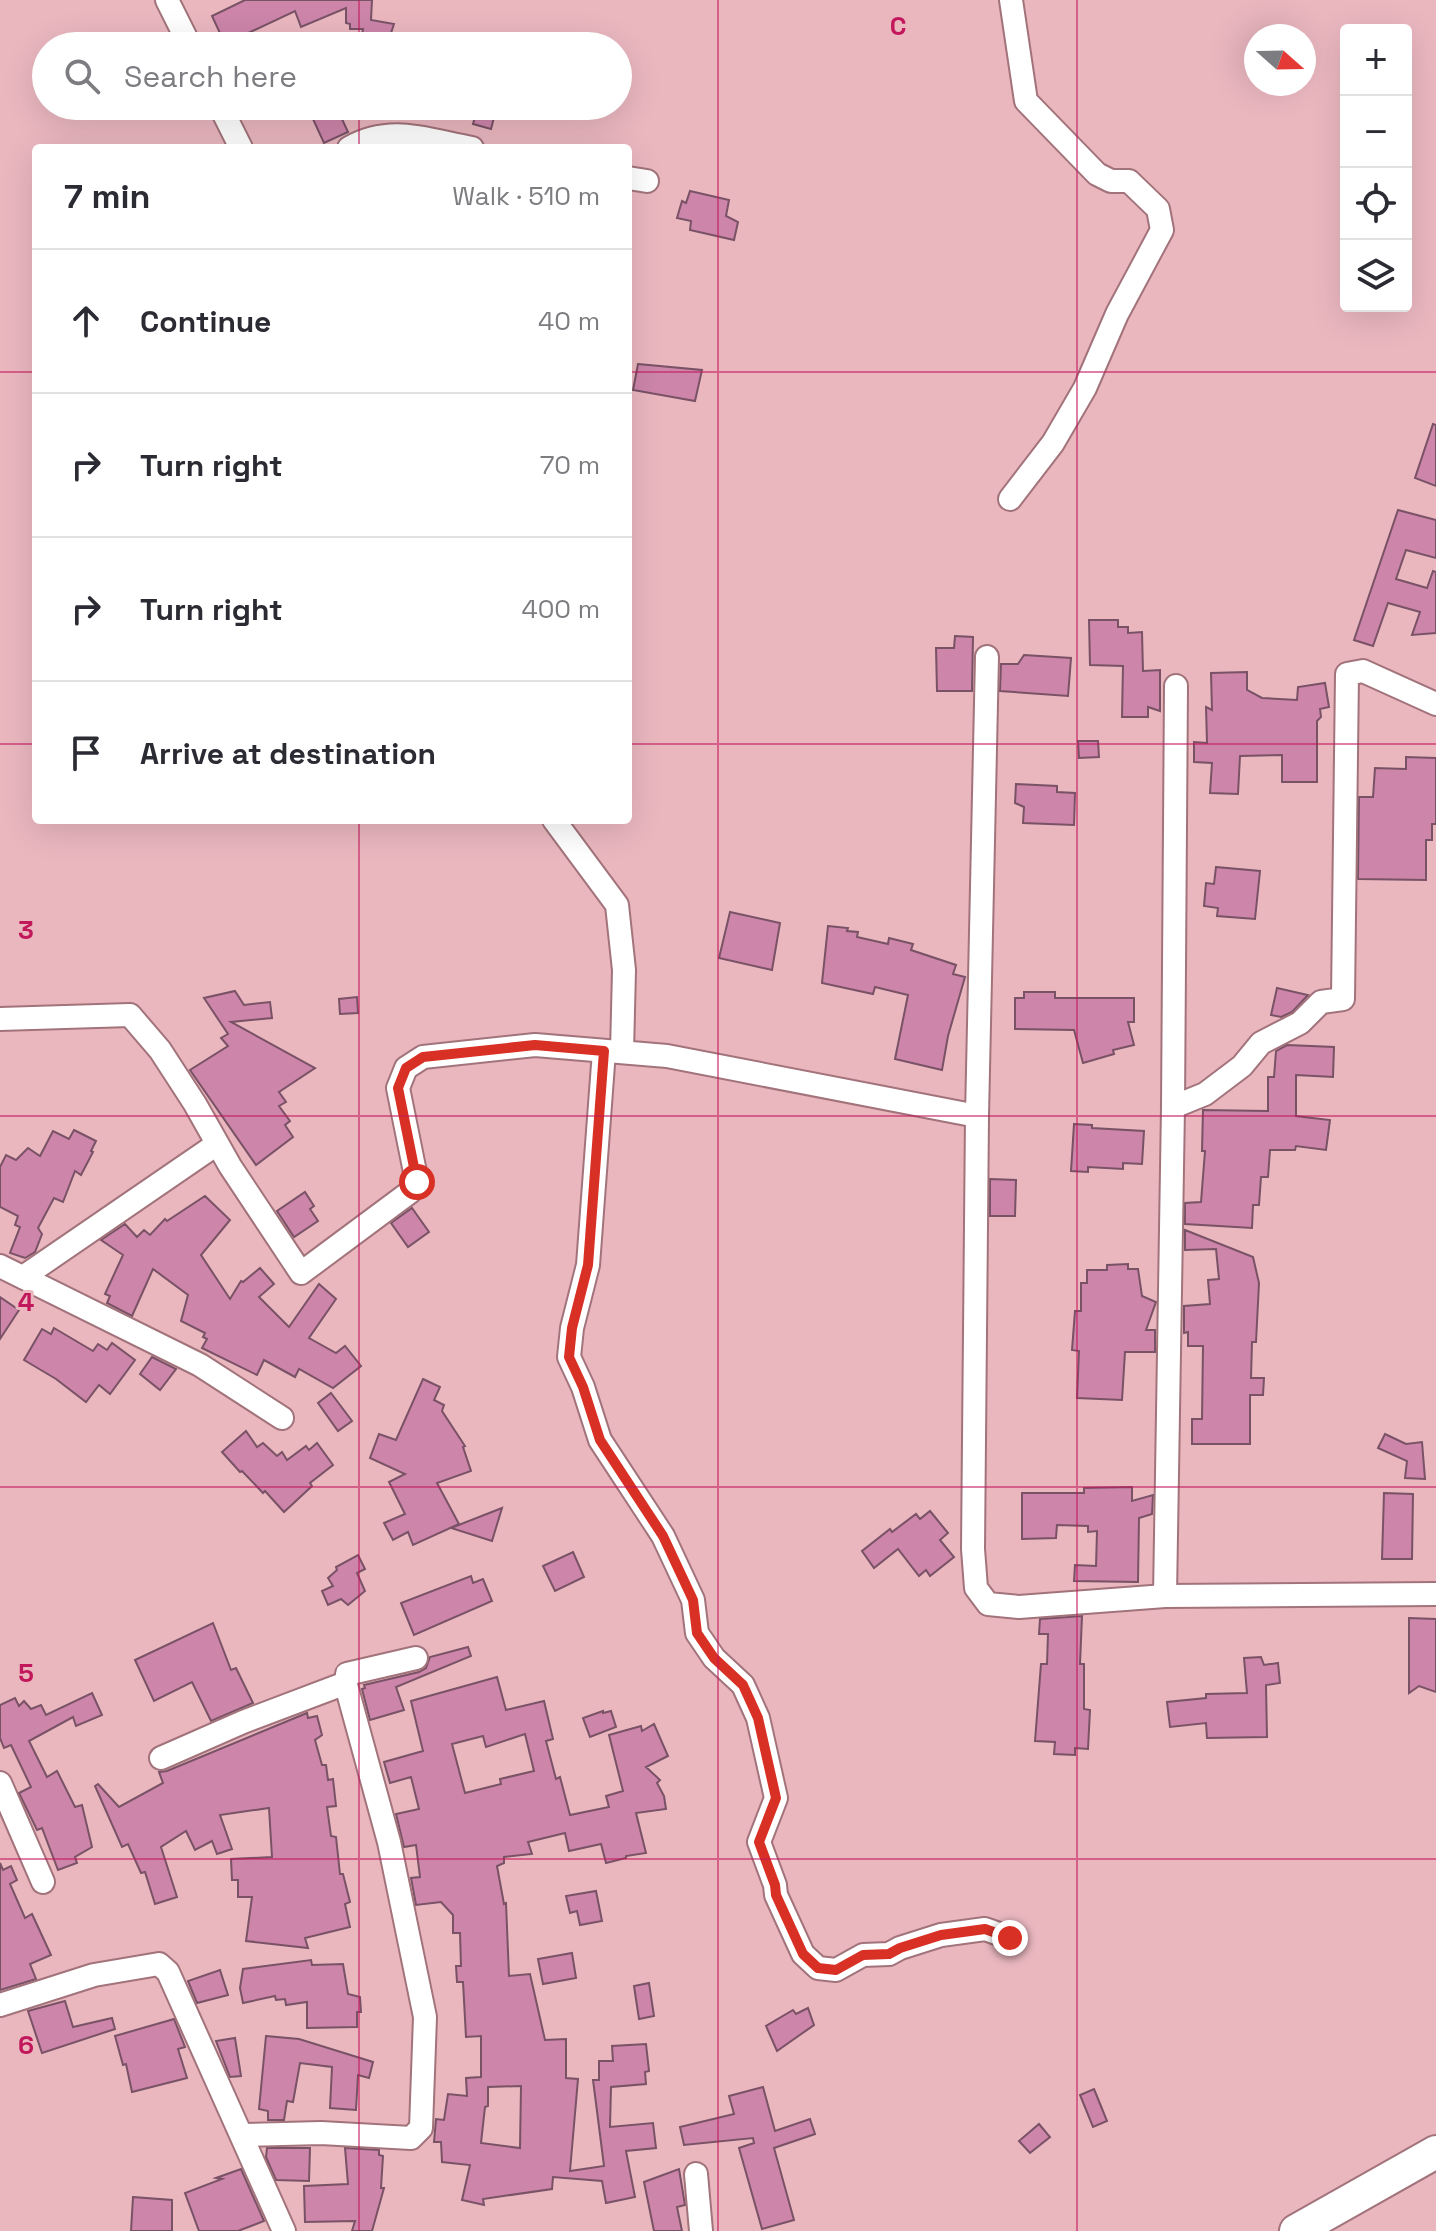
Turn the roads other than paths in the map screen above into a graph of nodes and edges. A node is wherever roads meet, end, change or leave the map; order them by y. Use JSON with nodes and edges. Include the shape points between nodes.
{"nodes":[{"id":1,"x":167,"y":0,"type":"edge"},
{"id":2,"x":1011,"y":0,"type":"edge"},
{"id":3,"x":183,"y":32,"type":"edge"},
{"id":4,"x":227,"y":120,"type":"edge"},
{"id":5,"x":239,"y":144,"type":"edge"},
{"id":6,"x":358,"y":144,"type":"edge"},
{"id":7,"x":450,"y":144,"type":"edge"},
{"id":8,"x":1010,"y":499,"type":"dead end"},
{"id":9,"x":987,"y":657,"type":"dead end"},
{"id":10,"x":1176,"y":686,"type":"dead end"},
{"id":11,"x":1436,"y":704,"type":"edge"},
{"id":12,"x":557,"y":824,"type":"edge"},
{"id":13,"x":0,"y":1019,"type":"edge"},
{"id":14,"x":613,"y":1052,"type":"junction"},
{"id":15,"x":1173,"y":1107,"type":"junction"},
{"id":16,"x":977,"y":1116,"type":"junction"},
{"id":17,"x":217,"y":1144,"type":"junction"},
{"id":18,"x":0,"y":1266,"type":"edge"},
{"id":19,"x":23,"y":1277,"type":"junction"},
{"id":20,"x":282,"y":1418,"type":"dead end"},
{"id":21,"x":1436,"y":1594,"type":"edge"},
{"id":22,"x":1165,"y":1596,"type":"junction"},
{"id":23,"x":416,"y":1658,"type":"dead end"},
{"id":24,"x":346,"y":1683,"type":"junction"},
{"id":25,"x":161,"y":1758,"type":"dead end"},
{"id":26,"x":0,"y":1783,"type":"edge"},
{"id":27,"x":43,"y":1882,"type":"dead end"},
{"id":28,"x":1010,"y":1938,"type":"dead end"},
{"id":29,"x":0,"y":2005,"type":"edge"},
{"id":30,"x":242,"y":2135,"type":"junction"},
{"id":31,"x":1436,"y":2152,"type":"edge"},
{"id":32,"x":696,"y":2174,"type":"dead end"},
{"id":33,"x":284,"y":2231,"type":"edge"},
{"id":34,"x":701,"y":2231,"type":"edge"},
{"id":35,"x":1296,"y":2231,"type":"edge"}],
"edges":[{"from":1,"to":3,"type":"street"},
{"from":2,"to":8,"type":"street","via":[[1026,101],[1097,174],[1129,181],[1158,209],[1162,230],[1085,388],[1053,443]]},
{"from":4,"to":5,"type":"street"},
{"from":6,"to":7,"type":"street","via":[[395,133]]},
{"from":9,"to":16,"type":"street"},
{"from":10,"to":15,"type":"street"},
{"from":11,"to":15,"type":"street","via":[[1363,671],[1347,674],[1343,999],[1321,1002],[1300,1023],[1261,1043],[1242,1066],[1205,1094]]},
{"from":12,"to":14,"type":"street","via":[[617,905],[624,970]]},
{"from":13,"to":17,"type":"street","via":[[130,1015],[160,1050]]},
{"from":14,"to":16,"type":"street","via":[[667,1056]]},
{"from":14,"to":17,"type":"street","via":[[535,1045],[423,1057],[406,1068],[398,1088],[417,1182],[301,1273]]},
{"from":14,"to":28,"type":"street","via":[[588,1265],[569,1357],[600,1440],[663,1536],[693,1600],[697,1633],[743,1685],[758,1718],[776,1798],[759,1842],[776,1895],[803,1954],[818,1968],[836,1970],[863,1955],[889,1954],[941,1935],[985,1929]]},
{"from":15,"to":22,"type":"street"},
{"from":16,"to":22,"type":"street","via":[[976,1588],[988,1604],[1019,1607]]},
{"from":17,"to":19,"type":"street"},
{"from":18,"to":19,"type":"street"},
{"from":19,"to":20,"type":"street","via":[[200,1365]]},
{"from":21,"to":22,"type":"street"},
{"from":23,"to":24,"type":"street","via":[[347,1674]]},
{"from":24,"to":25,"type":"street"},
{"from":24,"to":30,"type":"street","via":[[389,1842],[425,2017],[422,2123],[411,2138]]},
{"from":26,"to":27,"type":"street"},
{"from":29,"to":30,"type":"street","via":[[94,1975],[159,1964],[168,1972]]},
{"from":30,"to":33,"type":"street"},
{"from":31,"to":35,"type":"street"},
{"from":32,"to":34,"type":"street"}]}
